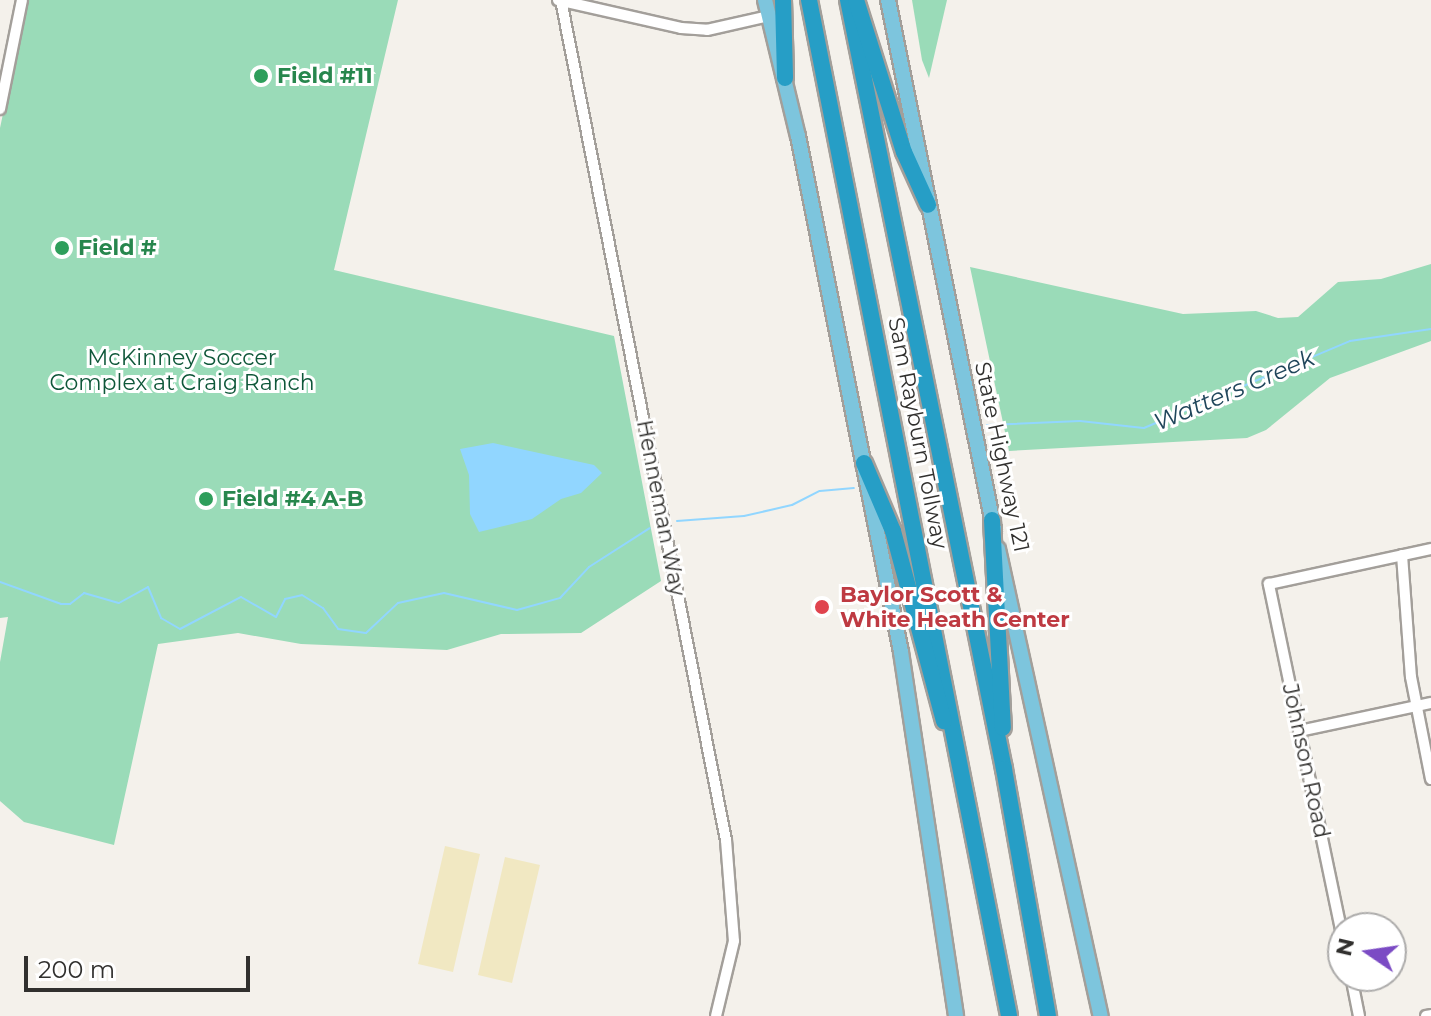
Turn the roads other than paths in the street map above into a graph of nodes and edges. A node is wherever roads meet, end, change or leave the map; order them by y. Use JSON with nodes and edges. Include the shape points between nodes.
{"nodes":[{"id":1,"x":22,"y":0,"type":"edge"},
{"id":2,"x":560,"y":0,"type":"edge"},
{"id":3,"x":765,"y":0,"type":"edge"},
{"id":4,"x":783,"y":0,"type":"edge"},
{"id":5,"x":809,"y":0,"type":"edge"},
{"id":6,"x":848,"y":0,"type":"edge"},
{"id":7,"x":856,"y":0,"type":"edge"},
{"id":8,"x":888,"y":0,"type":"edge"},
{"id":9,"x":769,"y":16,"type":"junction"},
{"id":10,"x":785,"y":78,"type":"junction"},
{"id":11,"x":0,"y":109,"type":"edge"},
{"id":12,"x":928,"y":205,"type":"junction"},
{"id":13,"x":864,"y":463,"type":"junction"},
{"id":14,"x":992,"y":520,"type":"junction"},
{"id":15,"x":1431,"y":549,"type":"edge"},
{"id":16,"x":1402,"y":555,"type":"junction"},
{"id":17,"x":1431,"y":703,"type":"edge"},
{"id":18,"x":1416,"y":706,"type":"junction"},
{"id":19,"x":1299,"y":731,"type":"junction"},
{"id":20,"x":1004,"y":769,"type":"junction"},
{"id":21,"x":1431,"y":779,"type":"edge"},
{"id":22,"x":974,"y":821,"type":"junction"},
{"id":23,"x":1337,"y":912,"type":"edge"},
{"id":24,"x":1354,"y":992,"type":"edge"},
{"id":25,"x":716,"y":1016,"type":"edge"},
{"id":26,"x":956,"y":1016,"type":"edge"},
{"id":27,"x":1009,"y":1016,"type":"edge"},
{"id":28,"x":1048,"y":1016,"type":"edge"},
{"id":29,"x":1101,"y":1016,"type":"edge"},
{"id":30,"x":1359,"y":1016,"type":"edge"}],
"edges":[{"from":1,"to":11,"type":"street"},
{"from":2,"to":9,"type":"street","via":[[707,30]]},
{"from":2,"to":25,"type":"street","name":"Henneman Way","via":[[726,840],[734,941]]},
{"from":3,"to":9,"type":"main road"},
{"from":4,"to":10,"type":"highway"},
{"from":5,"to":22,"type":"highway","name":"Sam Rayburn Tollway"},
{"from":6,"to":20,"type":"highway","name":"Sam Rayburn Tollway"},
{"from":7,"to":12,"type":"highway","via":[[904,152]]},
{"from":8,"to":12,"type":"main road","name":"State Highway 121"},
{"from":9,"to":10,"type":"main road"},
{"from":10,"to":13,"type":"main road"},
{"from":12,"to":14,"type":"main road","name":"State Highway 121"},
{"from":13,"to":22,"type":"highway","via":[[893,531]]},
{"from":13,"to":26,"type":"main road","via":[[901,652]]},
{"from":14,"to":20,"type":"highway"},
{"from":14,"to":29,"type":"main road","name":"State Highway 121"},
{"from":15,"to":16,"type":"street"},
{"from":16,"to":18,"type":"street"},
{"from":16,"to":19,"type":"street","name":"Johnson Road","via":[[1269,584]]},
{"from":17,"to":18,"type":"street"},
{"from":18,"to":19,"type":"street"},
{"from":18,"to":21,"type":"street"},
{"from":19,"to":23,"type":"street","name":"Johnson Road"},
{"from":20,"to":28,"type":"highway","name":"Sam Rayburn Tollway"},
{"from":22,"to":27,"type":"highway","name":"Sam Rayburn Tollway"},
{"from":24,"to":30,"type":"street"}]}
